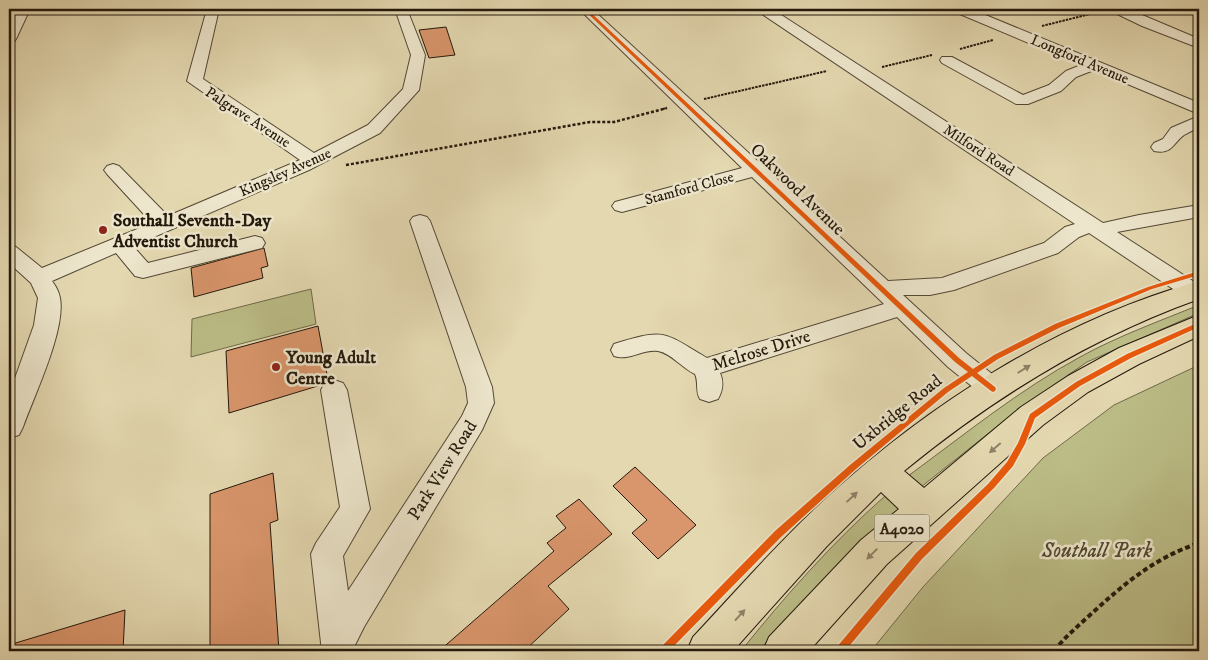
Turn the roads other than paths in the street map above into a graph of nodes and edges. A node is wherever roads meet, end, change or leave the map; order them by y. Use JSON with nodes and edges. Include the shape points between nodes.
{"nodes":[{"id":1,"x":24,"y":9,"type":"edge"},
{"id":2,"x":213,"y":9,"type":"edge"},
{"id":3,"x":401,"y":9,"type":"edge"},
{"id":4,"x":585,"y":9,"type":"edge"},
{"id":5,"x":764,"y":9,"type":"edge"},
{"id":6,"x":960,"y":9,"type":"edge"},
{"id":7,"x":1119,"y":9,"type":"edge"},
{"id":8,"x":10,"y":35,"type":"edge"},
{"id":9,"x":1199,"y":44,"type":"edge"},
{"id":10,"x":948,"y":60,"type":"dead end"},
{"id":11,"x":1095,"y":65,"type":"junction"},
{"id":12,"x":1199,"y":109,"type":"edge"},
{"id":13,"x":1199,"y":121,"type":"edge"},
{"id":14,"x":1160,"y":147,"type":"dead end"},
{"id":15,"x":308,"y":163,"type":"junction"},
{"id":16,"x":113,"y":170,"type":"dead end"},
{"id":17,"x":756,"y":170,"type":"junction"},
{"id":18,"x":622,"y":206,"type":"dead end"},
{"id":19,"x":1199,"y":212,"type":"edge"},
{"id":20,"x":420,"y":221,"type":"dead end"},
{"id":21,"x":165,"y":225,"type":"junction"},
{"id":22,"x":1096,"y":227,"type":"junction"},
{"id":23,"x":255,"y":243,"type":"dead end"},
{"id":24,"x":119,"y":244,"type":"junction"},
{"id":25,"x":9,"y":252,"type":"edge"},
{"id":26,"x":39,"y":278,"type":"junction"},
{"id":27,"x":884,"y":290,"type":"junction"},
{"id":28,"x":1197,"y":302,"type":"edge"},
{"id":29,"x":902,"y":307,"type":"junction"},
{"id":30,"x":624,"y":350,"type":"dead end"},
{"id":31,"x":993,"y":388,"type":"junction"},
{"id":32,"x":334,"y":390,"type":"dead end"},
{"id":33,"x":9,"y":427,"type":"edge"},
{"id":34,"x":881,"y":471,"type":"junction"},
{"id":35,"x":923,"y":509,"type":"junction"},
{"id":36,"x":338,"y":647,"type":"edge"},
{"id":37,"x":707,"y":651,"type":"edge"},
{"id":38,"x":783,"y":651,"type":"edge"}],
"edges":[{"from":1,"to":8,"type":"street"},
{"from":2,"to":15,"type":"street","name":"Palgrave Avenue","via":[[196,81]]},
{"from":3,"to":15,"type":"street","name":"Kingsley Avenue","via":[[418,55],[411,90],[374,129]]},
{"from":4,"to":17,"type":"street","name":"Oakwood Avenue"},
{"from":5,"to":22,"type":"street","name":"Milford Road"},
{"from":6,"to":11,"type":"street","name":"Longford Avenue"},
{"from":7,"to":9,"type":"street"},
{"from":10,"to":11,"type":"street","via":[[1022,101],[1055,88],[1071,74]]},
{"from":11,"to":12,"type":"street","name":"Longford Avenue"},
{"from":13,"to":14,"type":"street","via":[[1177,132],[1169,143]]},
{"from":15,"to":21,"type":"street","name":"Kingsley Avenue"},
{"from":16,"to":21,"type":"street"},
{"from":17,"to":18,"type":"street","name":"Stamford Close"},
{"from":17,"to":27,"type":"street","name":"Oakwood Avenue"},
{"from":19,"to":22,"type":"lane"},
{"from":20,"to":36,"type":"street","name":"Park View Road","via":[[479,386],[481,403],[473,422],[352,615]]},
{"from":21,"to":24,"type":"street","name":"Kingsley Avenue"},
{"from":22,"to":27,"type":"street","via":[[1072,232],[1051,248],[946,286],[898,286]]},
{"from":22,"to":28,"type":"street","name":"Milford Road"},
{"from":23,"to":24,"type":"street","via":[[143,271]]},
{"from":24,"to":26,"type":"street","name":"Kingsley Avenue"},
{"from":25,"to":26,"type":"street"},
{"from":26,"to":33,"type":"street","via":[[49,298],[47,325]]},
{"from":27,"to":29,"type":"street","name":"Oakwood Avenue"},
{"from":31,"to":28,"type":"main road","name":"Uxbridge Road","one_way":true,"via":[[1075,341],[1125,318]]},
{"from":28,"to":35,"type":"main road","number":"A4020","one_way":true,"via":[[1129,356],[1078,384],[1032,416]]},
{"from":29,"to":30,"type":"street","name":"Melrose Drive","via":[[707,380],[696,364],[662,343]]},
{"from":29,"to":31,"type":"street","name":"Oakwood Avenue","via":[[957,360]]},
{"from":31,"to":34,"type":"main road","name":"Uxbridge Road"},
{"from":32,"to":36,"type":"street","via":[[355,509],[327,554]]},
{"from":34,"to":35,"type":"main road","number":"A4020"},
{"from":37,"to":34,"type":"main road","name":"Uxbridge Road","one_way":true,"via":[[820,528]]},
{"from":35,"to":38,"type":"main road","number":"A4020","one_way":true,"via":[[874,552]]}]}
